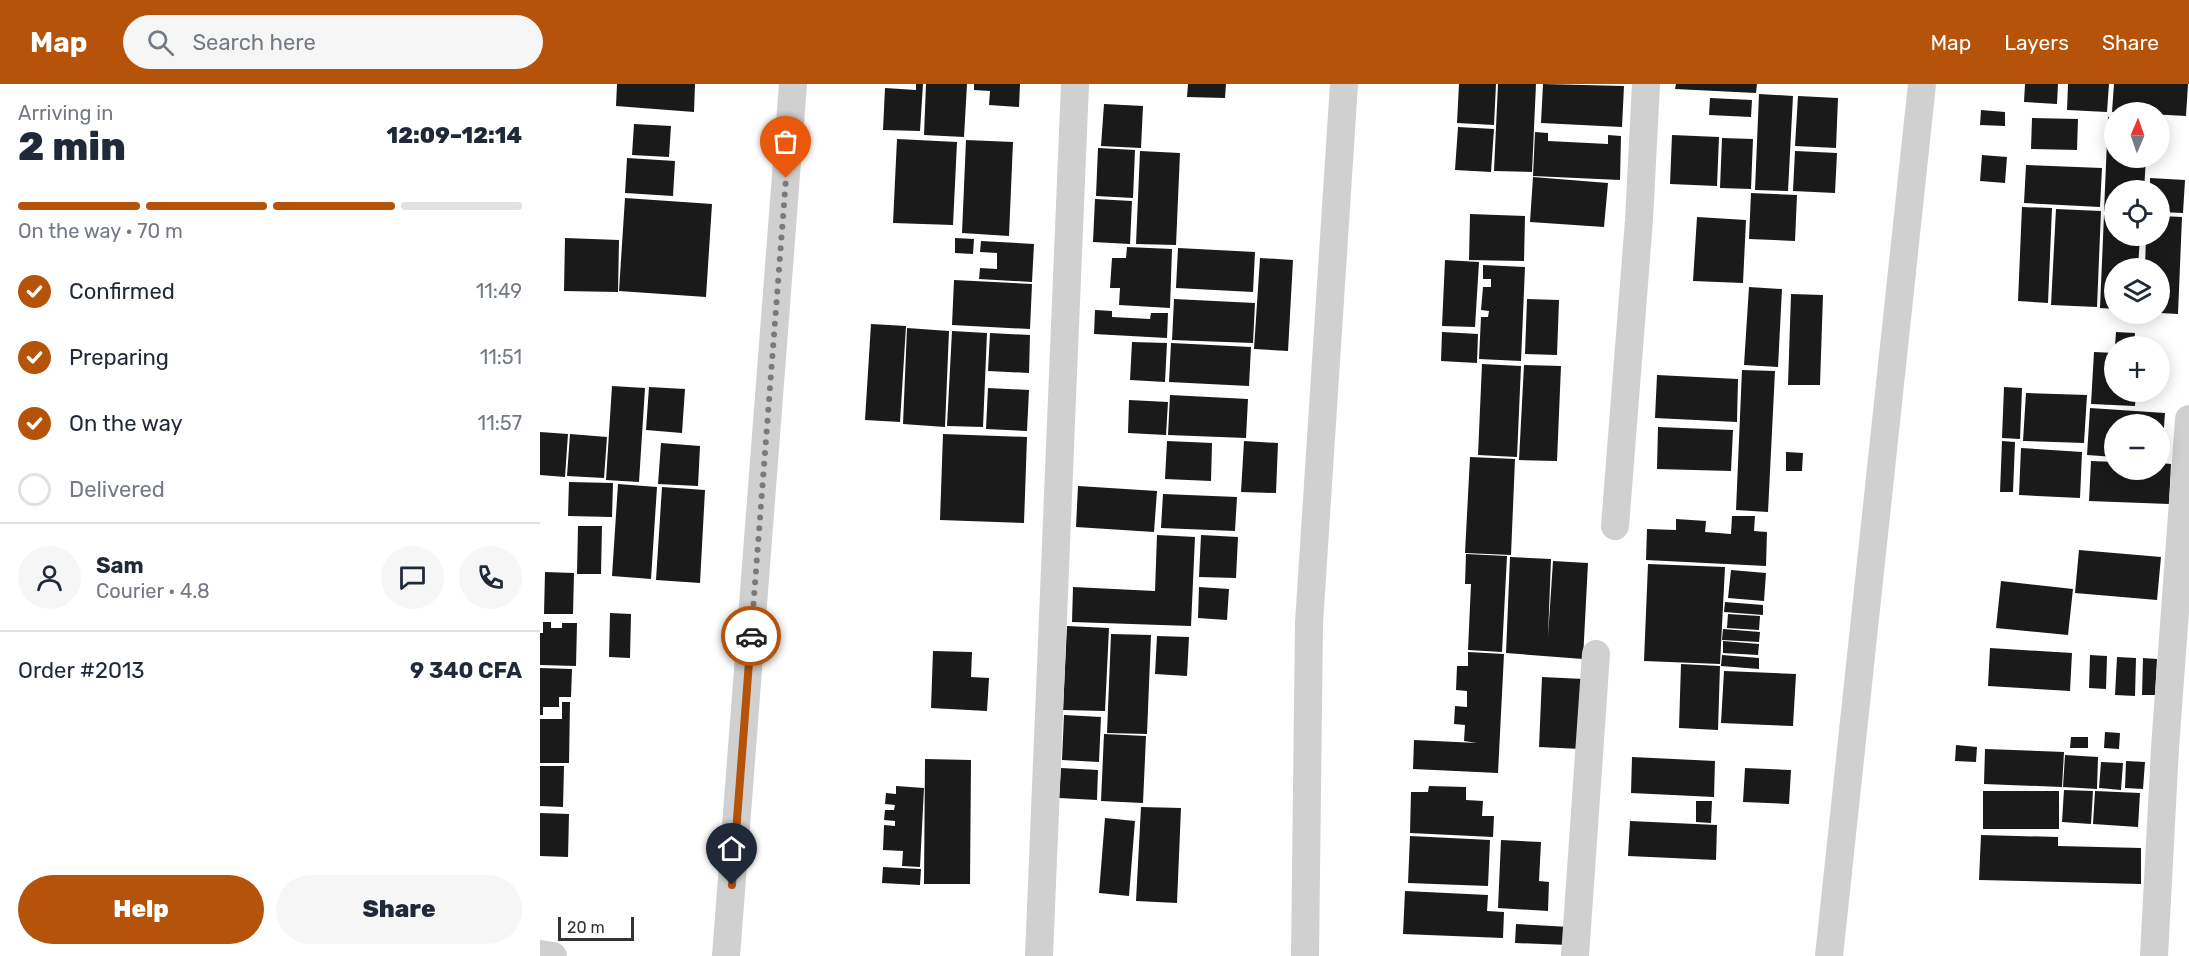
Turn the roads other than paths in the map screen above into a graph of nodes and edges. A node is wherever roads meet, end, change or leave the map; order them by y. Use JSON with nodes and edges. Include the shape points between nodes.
{"nodes":[{"id":1,"x":793,"y":84,"type":"edge"},
{"id":2,"x":1075,"y":84,"type":"edge"},
{"id":3,"x":1344,"y":84,"type":"edge"},
{"id":4,"x":1646,"y":84,"type":"edge"},
{"id":5,"x":1922,"y":84,"type":"edge"},
{"id":6,"x":2189,"y":419,"type":"edge"},
{"id":7,"x":1615,"y":526,"type":"dead end"},
{"id":8,"x":1596,"y":654,"type":"dead end"},
{"id":9,"x":540,"y":954,"type":"edge"},
{"id":10,"x":553,"y":956,"type":"edge"},
{"id":11,"x":726,"y":956,"type":"edge"},
{"id":12,"x":1039,"y":956,"type":"edge"},
{"id":13,"x":1305,"y":956,"type":"edge"},
{"id":14,"x":1575,"y":956,"type":"edge"},
{"id":15,"x":1829,"y":956,"type":"edge"},
{"id":16,"x":2154,"y":956,"type":"edge"}],
"edges":[{"from":1,"to":11,"type":"street"},
{"from":2,"to":12,"type":"street"},
{"from":3,"to":13,"type":"street","via":[[1309,623]]},
{"from":4,"to":7,"type":"street"},
{"from":5,"to":15,"type":"street"},
{"from":6,"to":16,"type":"street"},
{"from":8,"to":14,"type":"street"},
{"from":9,"to":10,"type":"street"}]}
